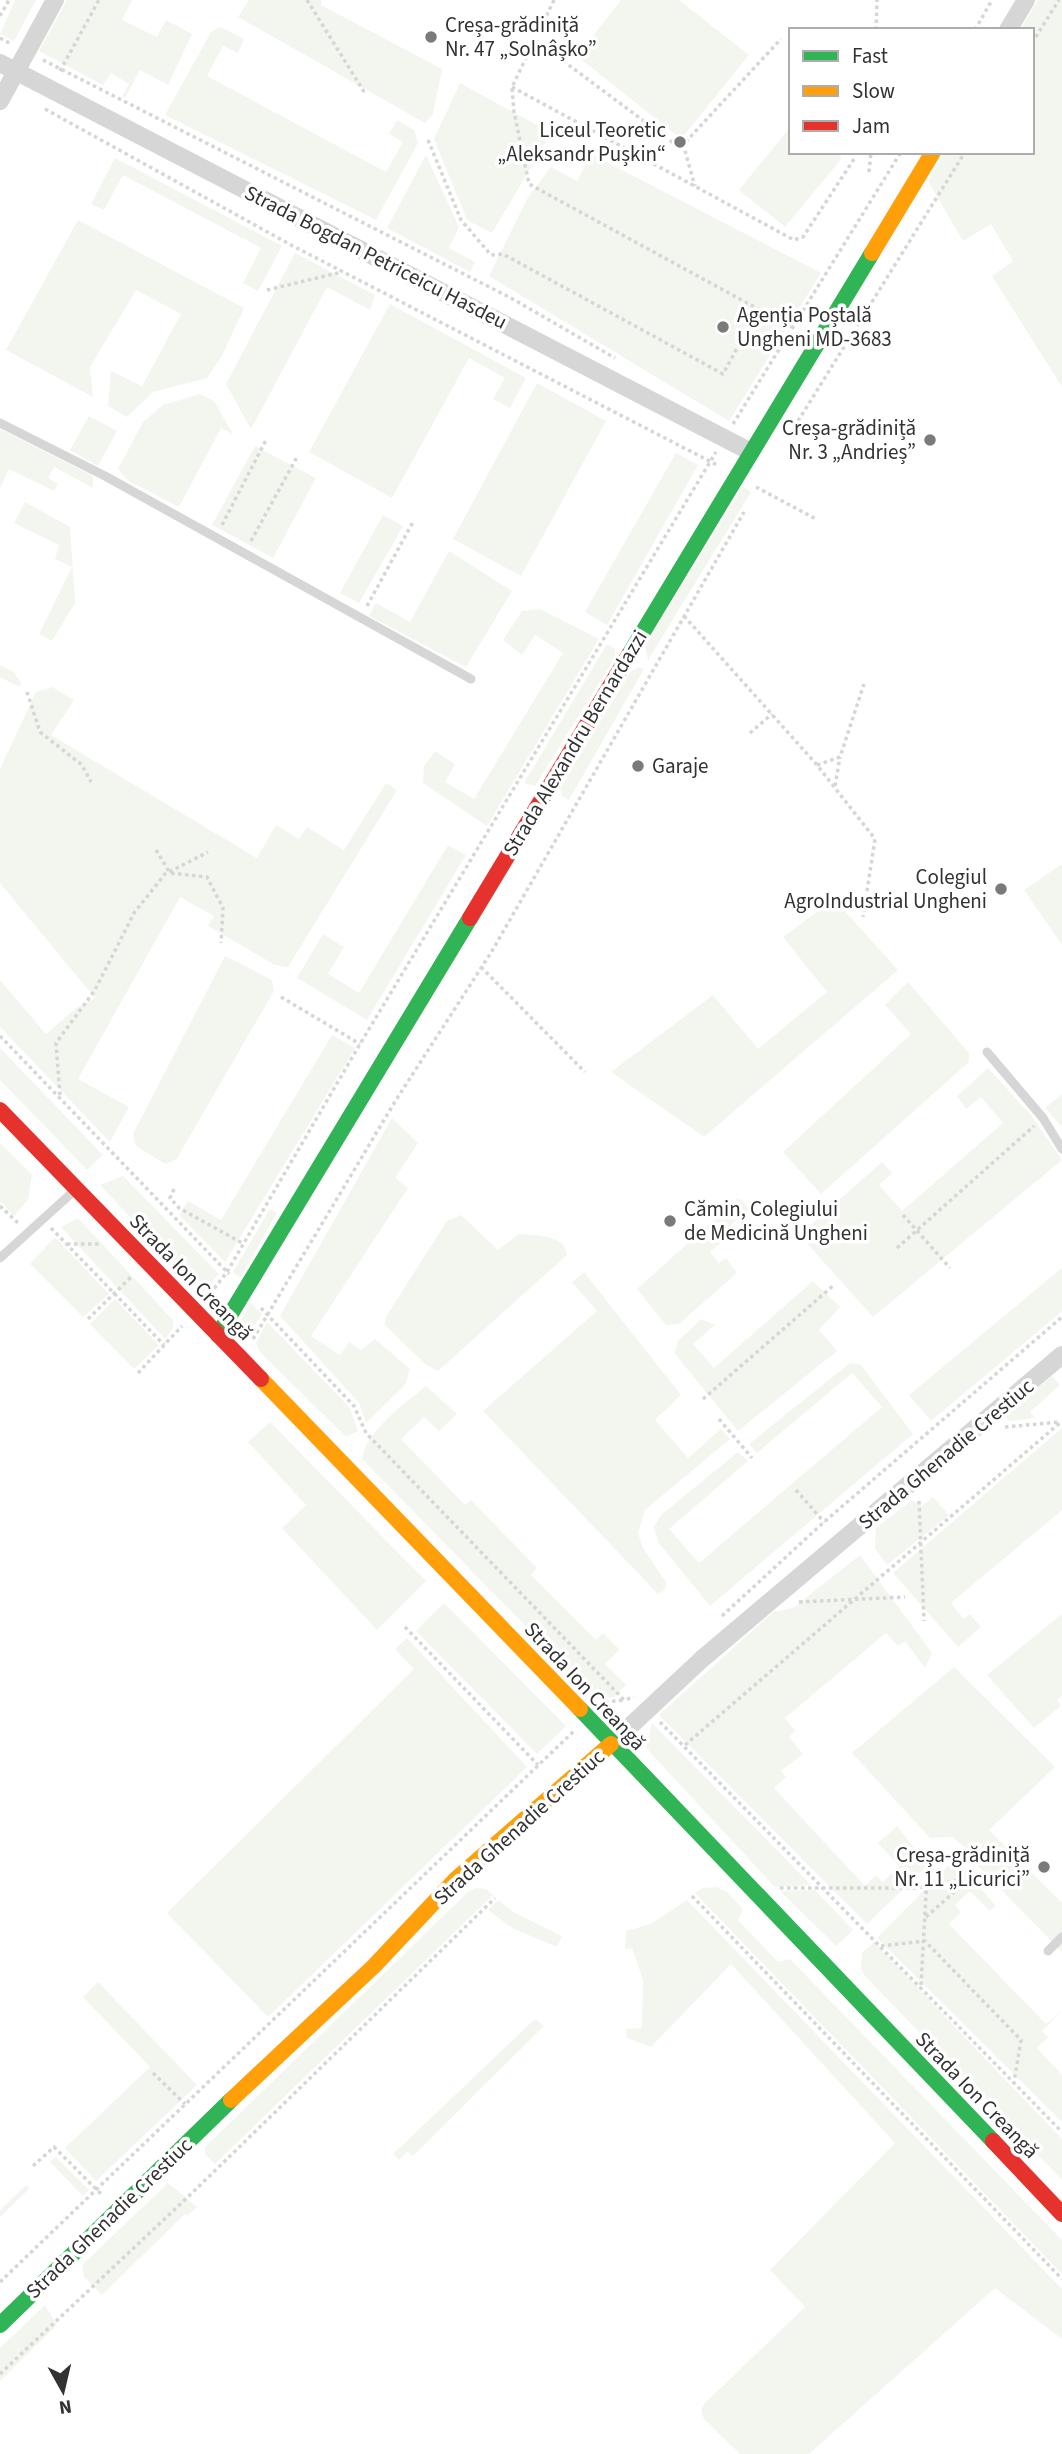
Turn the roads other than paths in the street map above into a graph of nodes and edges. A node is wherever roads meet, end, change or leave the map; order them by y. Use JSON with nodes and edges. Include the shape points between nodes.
{"nodes":[{"id":1,"x":55,"y":0,"type":"edge"},
{"id":2,"x":1026,"y":0,"type":"edge"},
{"id":3,"x":1009,"y":28,"type":"edge"},
{"id":4,"x":8,"y":67,"type":"edge"},
{"id":5,"x":0,"y":101,"type":"edge"},
{"id":6,"x":932,"y":154,"type":"edge"},
{"id":7,"x":0,"y":423,"type":"edge"},
{"id":8,"x":751,"y":452,"type":"junction"},
{"id":9,"x":471,"y":679,"type":"dead end"},
{"id":10,"x":987,"y":1052,"type":"dead end"},
{"id":11,"x":0,"y":1110,"type":"edge"},
{"id":12,"x":1062,"y":1149,"type":"edge"},
{"id":13,"x":76,"y":1188,"type":"junction"},
{"id":14,"x":0,"y":1258,"type":"edge"},
{"id":15,"x":218,"y":1335,"type":"junction"},
{"id":16,"x":1062,"y":1355,"type":"edge"},
{"id":17,"x":611,"y":1744,"type":"junction"},
{"id":18,"x":1062,"y":1937,"type":"edge"},
{"id":19,"x":1048,"y":1951,"type":"dead end"},
{"id":20,"x":1062,"y":2214,"type":"edge"},
{"id":21,"x":0,"y":2325,"type":"edge"}],
"edges":[{"from":1,"to":4,"type":"street"},
{"from":2,"to":3,"type":"street"},
{"from":4,"to":5,"type":"street"},
{"from":4,"to":8,"type":"street","name":"Strada Bogdan Petriceicu Hasdeu"},
{"from":6,"to":8,"type":"street","name":"Strada Alexandru Bernardazzi"},
{"from":7,"to":9,"type":"lane"},
{"from":8,"to":15,"type":"street","name":"Strada Alexandru Bernardazzi"},
{"from":10,"to":12,"type":"lane","via":[[1043,1118]]},
{"from":11,"to":13,"type":"street","name":"Strada Ion Creangă"},
{"from":13,"to":14,"type":"lane"},
{"from":13,"to":15,"type":"street","name":"Strada Ion Creangă"},
{"from":15,"to":17,"type":"street","name":"Strada Ion Creangă"},
{"from":16,"to":17,"type":"street","name":"Strada Ghenadie Crestiuc","via":[[767,1603]]},
{"from":17,"to":20,"type":"street","name":"Strada Ion Creangă"},
{"from":17,"to":21,"type":"street","name":"Strada Ghenadie Crestiuc","via":[[456,1879],[374,1966]]},
{"from":18,"to":19,"type":"lane"}]}
